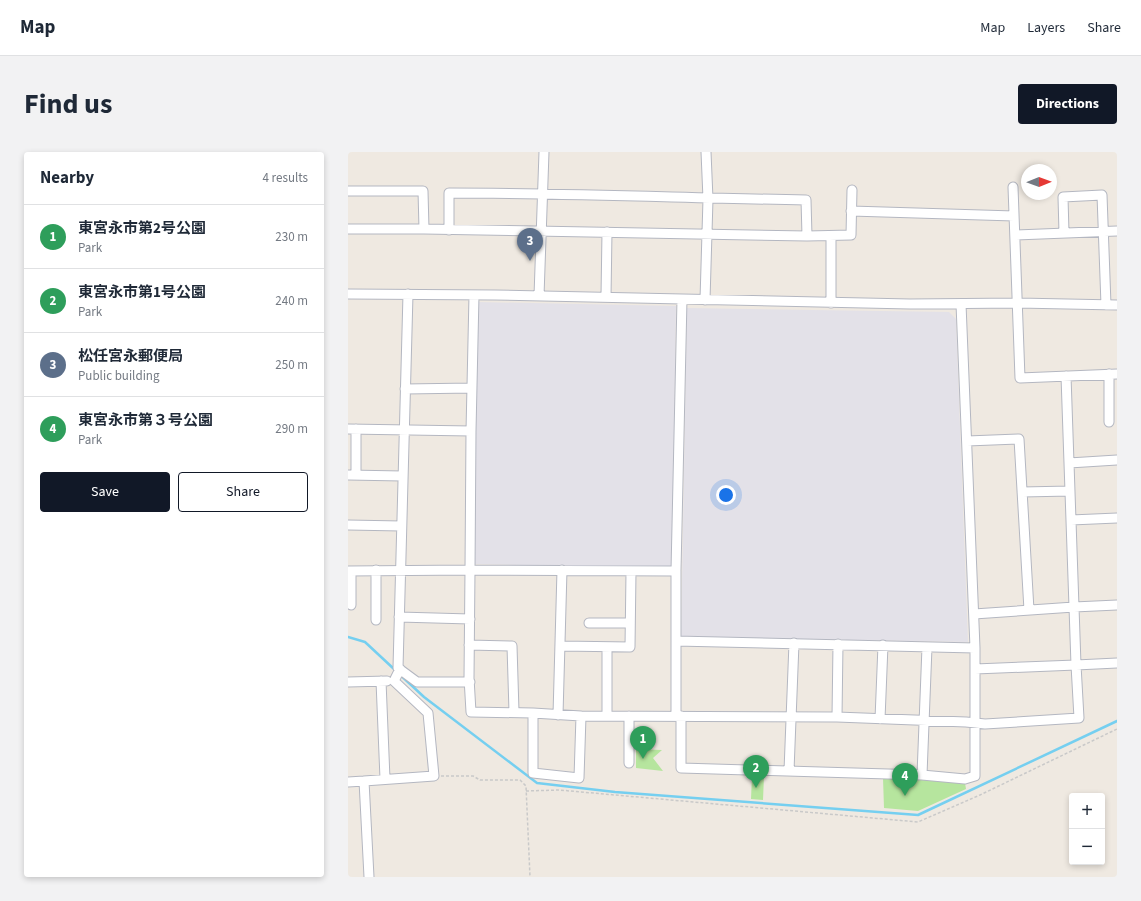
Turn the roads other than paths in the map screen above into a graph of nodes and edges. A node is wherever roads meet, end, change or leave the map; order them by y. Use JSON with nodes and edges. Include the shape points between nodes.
{"nodes":[{"id":1,"x":544,"y":152,"type":"edge"},
{"id":2,"x":706,"y":152,"type":"edge"},
{"id":3,"x":1012,"y":188,"type":"dead end"},
{"id":4,"x":852,"y":190,"type":"dead end"},
{"id":5,"x":348,"y":191,"type":"edge"},
{"id":6,"x":543,"y":193,"type":"junction"},
{"id":7,"x":708,"y":199,"type":"junction"},
{"id":8,"x":851,"y":211,"type":"junction"},
{"id":9,"x":1014,"y":216,"type":"junction"},
{"id":10,"x":348,"y":229,"type":"edge"},
{"id":11,"x":424,"y":229,"type":"junction"},
{"id":12,"x":449,"y":230,"type":"junction"},
{"id":13,"x":1117,"y":231,"type":"edge"},
{"id":14,"x":542,"y":232,"type":"junction"},
{"id":15,"x":607,"y":232,"type":"junction"},
{"id":16,"x":1103,"y":232,"type":"junction"},
{"id":17,"x":1064,"y":233,"type":"junction"},
{"id":18,"x":707,"y":234,"type":"junction"},
{"id":19,"x":1015,"y":235,"type":"junction"},
{"id":20,"x":807,"y":236,"type":"junction"},
{"id":21,"x":831,"y":236,"type":"junction"},
{"id":22,"x":348,"y":294,"type":"edge"},
{"id":23,"x":408,"y":294,"type":"junction"},
{"id":24,"x":474,"y":295,"type":"junction"},
{"id":25,"x":539,"y":296,"type":"junction"},
{"id":26,"x":606,"y":298,"type":"junction"},
{"id":27,"x":682,"y":299,"type":"junction"},
{"id":28,"x":705,"y":300,"type":"junction"},
{"id":29,"x":831,"y":303,"type":"junction"},
{"id":30,"x":1018,"y":303,"type":"junction"},
{"id":31,"x":961,"y":304,"type":"junction"},
{"id":32,"x":1106,"y":305,"type":"junction"},
{"id":33,"x":1117,"y":306,"type":"edge"},
{"id":34,"x":1113,"y":374,"type":"edge"},
{"id":35,"x":1066,"y":376,"type":"junction"},
{"id":36,"x":472,"y":388,"type":"junction"},
{"id":37,"x":405,"y":389,"type":"junction"},
{"id":38,"x":1109,"y":422,"type":"dead end"},
{"id":39,"x":352,"y":429,"type":"edge"},
{"id":40,"x":404,"y":430,"type":"junction"},
{"id":41,"x":471,"y":431,"type":"junction"},
{"id":42,"x":967,"y":441,"type":"junction"},
{"id":43,"x":1117,"y":460,"type":"edge"},
{"id":44,"x":1069,"y":463,"type":"junction"},
{"id":45,"x":352,"y":475,"type":"edge"},
{"id":46,"x":402,"y":476,"type":"junction"},
{"id":47,"x":1070,"y":491,"type":"junction"},
{"id":48,"x":1022,"y":492,"type":"junction"},
{"id":49,"x":1117,"y":518,"type":"edge"},
{"id":50,"x":1071,"y":520,"type":"junction"},
{"id":51,"x":348,"y":525,"type":"edge"},
{"id":52,"x":401,"y":526,"type":"junction"},
{"id":53,"x":376,"y":570,"type":"junction"},
{"id":54,"x":400,"y":570,"type":"junction"},
{"id":55,"x":470,"y":570,"type":"junction"},
{"id":56,"x":562,"y":570,"type":"junction"},
{"id":57,"x":349,"y":571,"type":"edge"},
{"id":58,"x":676,"y":571,"type":"junction"},
{"id":59,"x":631,"y":572,"type":"junction"},
{"id":60,"x":351,"y":605,"type":"dead end"},
{"id":61,"x":1117,"y":605,"type":"edge"},
{"id":62,"x":1074,"y":607,"type":"junction"},
{"id":63,"x":1029,"y":610,"type":"junction"},
{"id":64,"x":974,"y":614,"type":"junction"},
{"id":65,"x":399,"y":617,"type":"junction"},
{"id":66,"x":470,"y":619,"type":"junction"},
{"id":67,"x":376,"y":620,"type":"dead end"},
{"id":68,"x":589,"y":623,"type":"dead end"},
{"id":69,"x":630,"y":623,"type":"junction"},
{"id":70,"x":676,"y":641,"type":"junction"},
{"id":71,"x":794,"y":643,"type":"junction"},
{"id":72,"x":838,"y":644,"type":"junction"},
{"id":73,"x":469,"y":645,"type":"junction"},
{"id":74,"x":560,"y":646,"type":"junction"},
{"id":75,"x":883,"y":646,"type":"junction"},
{"id":76,"x":927,"y":646,"type":"junction"},
{"id":77,"x":607,"y":647,"type":"junction"},
{"id":78,"x":975,"y":648,"type":"junction"},
{"id":79,"x":1117,"y":663,"type":"edge"},
{"id":80,"x":1076,"y":665,"type":"junction"},
{"id":81,"x":975,"y":669,"type":"junction"},
{"id":82,"x":400,"y":670,"type":"junction"},
{"id":83,"x":394,"y":680,"type":"junction"},
{"id":84,"x":381,"y":681,"type":"junction"},
{"id":85,"x":348,"y":682,"type":"edge"},
{"id":86,"x":470,"y":682,"type":"junction"},
{"id":87,"x":514,"y":712,"type":"junction"},
{"id":88,"x":533,"y":713,"type":"junction"},
{"id":89,"x":558,"y":715,"type":"junction"},
{"id":90,"x":607,"y":715,"type":"junction"},
{"id":91,"x":581,"y":716,"type":"junction"},
{"id":92,"x":629,"y":716,"type":"junction"},
{"id":93,"x":678,"y":716,"type":"junction"},
{"id":94,"x":837,"y":717,"type":"junction"},
{"id":95,"x":790,"y":718,"type":"junction"},
{"id":96,"x":880,"y":719,"type":"junction"},
{"id":97,"x":924,"y":721,"type":"junction"},
{"id":98,"x":975,"y":722,"type":"junction"},
{"id":99,"x":629,"y":763,"type":"dead end"},
{"id":100,"x":789,"y":771,"type":"junction"},
{"id":101,"x":922,"y":775,"type":"junction"},
{"id":102,"x":385,"y":779,"type":"junction"},
{"id":103,"x":364,"y":781,"type":"junction"},
{"id":104,"x":348,"y":782,"type":"edge"},
{"id":105,"x":369,"y":877,"type":"edge"}],
"edges":[{"from":1,"to":6,"type":"street"},
{"from":2,"to":7,"type":"street"},
{"from":3,"to":9,"type":"street"},
{"from":4,"to":8,"type":"street"},
{"from":5,"to":11,"type":"street","via":[[423,191]]},
{"from":6,"to":7,"type":"street"},
{"from":6,"to":12,"type":"street","via":[[449,193]]},
{"from":6,"to":14,"type":"street"},
{"from":7,"to":18,"type":"street"},
{"from":7,"to":20,"type":"street","via":[[806,200]]},
{"from":8,"to":9,"type":"street"},
{"from":8,"to":21,"type":"street","via":[[851,235]]},
{"from":9,"to":19,"type":"street"},
{"from":10,"to":11,"type":"street"},
{"from":11,"to":12,"type":"street"},
{"from":12,"to":14,"type":"street"},
{"from":13,"to":16,"type":"street"},
{"from":14,"to":15,"type":"street"},
{"from":14,"to":25,"type":"street"},
{"from":15,"to":18,"type":"street"},
{"from":15,"to":26,"type":"street"},
{"from":16,"to":17,"type":"street"},
{"from":16,"to":17,"type":"street","via":[[1102,195],[1063,197]]},
{"from":16,"to":32,"type":"street"},
{"from":17,"to":19,"type":"street"},
{"from":18,"to":20,"type":"street"},
{"from":18,"to":28,"type":"street"},
{"from":19,"to":30,"type":"street"},
{"from":20,"to":21,"type":"street"},
{"from":21,"to":29,"type":"street"},
{"from":22,"to":23,"type":"street"},
{"from":23,"to":24,"type":"street"},
{"from":23,"to":37,"type":"street"},
{"from":24,"to":25,"type":"street"},
{"from":24,"to":36,"type":"street"},
{"from":25,"to":26,"type":"street"},
{"from":26,"to":27,"type":"street"},
{"from":27,"to":28,"type":"street"},
{"from":27,"to":58,"type":"street"},
{"from":28,"to":29,"type":"street"},
{"from":29,"to":31,"type":"street"},
{"from":30,"to":31,"type":"street"},
{"from":30,"to":32,"type":"street"},
{"from":30,"to":35,"type":"street","via":[[1020,378]]},
{"from":31,"to":42,"type":"street"},
{"from":32,"to":33,"type":"street"},
{"from":34,"to":35,"type":"street"},
{"from":34,"to":38,"type":"street"},
{"from":35,"to":44,"type":"street"},
{"from":36,"to":37,"type":"street"},
{"from":36,"to":41,"type":"street"},
{"from":37,"to":40,"type":"street"},
{"from":39,"to":40,"type":"street"},
{"from":39,"to":45,"type":"street"},
{"from":40,"to":41,"type":"street"},
{"from":40,"to":46,"type":"street"},
{"from":41,"to":55,"type":"street"},
{"from":42,"to":48,"type":"street","via":[[1019,439]]},
{"from":42,"to":64,"type":"street"},
{"from":43,"to":44,"type":"street"},
{"from":44,"to":47,"type":"street"},
{"from":45,"to":46,"type":"street"},
{"from":46,"to":52,"type":"street"},
{"from":47,"to":48,"type":"street"},
{"from":47,"to":50,"type":"street"},
{"from":48,"to":63,"type":"street"},
{"from":49,"to":50,"type":"street"},
{"from":50,"to":62,"type":"street"},
{"from":51,"to":52,"type":"street"},
{"from":52,"to":54,"type":"street"},
{"from":53,"to":54,"type":"street"},
{"from":53,"to":57,"type":"street"},
{"from":53,"to":67,"type":"street"},
{"from":54,"to":55,"type":"street"},
{"from":54,"to":65,"type":"street"},
{"from":55,"to":56,"type":"street"},
{"from":55,"to":66,"type":"street"},
{"from":56,"to":59,"type":"street"},
{"from":56,"to":74,"type":"street"},
{"from":57,"to":60,"type":"street"},
{"from":58,"to":59,"type":"street"},
{"from":58,"to":70,"type":"street"},
{"from":59,"to":69,"type":"street"},
{"from":61,"to":62,"type":"street"},
{"from":62,"to":63,"type":"street"},
{"from":62,"to":80,"type":"street"},
{"from":63,"to":64,"type":"street"},
{"from":64,"to":78,"type":"street"},
{"from":65,"to":66,"type":"street"},
{"from":65,"to":82,"type":"street"},
{"from":66,"to":73,"type":"street"},
{"from":68,"to":69,"type":"street"},
{"from":69,"to":77,"type":"street","via":[[630,647]]},
{"from":70,"to":71,"type":"street"},
{"from":70,"to":93,"type":"street"},
{"from":71,"to":72,"type":"street"},
{"from":71,"to":95,"type":"street"},
{"from":72,"to":75,"type":"street"},
{"from":72,"to":94,"type":"street"},
{"from":73,"to":86,"type":"street"},
{"from":73,"to":87,"type":"street","via":[[512,646]]},
{"from":74,"to":77,"type":"street"},
{"from":74,"to":89,"type":"street"},
{"from":75,"to":76,"type":"street"},
{"from":75,"to":96,"type":"street"},
{"from":76,"to":78,"type":"street"},
{"from":76,"to":97,"type":"street"},
{"from":77,"to":90,"type":"street"},
{"from":78,"to":81,"type":"street"},
{"from":79,"to":80,"type":"street"},
{"from":80,"to":81,"type":"street"},
{"from":80,"to":98,"type":"street","via":[[1079,718],[986,724]]},
{"from":81,"to":98,"type":"street"},
{"from":82,"to":83,"type":"street"},
{"from":82,"to":86,"type":"street","via":[[417,682]]},
{"from":83,"to":84,"type":"street"},
{"from":83,"to":102,"type":"street","via":[[428,713],[434,776]]},
{"from":84,"to":85,"type":"street"},
{"from":84,"to":102,"type":"street"},
{"from":86,"to":87,"type":"street","via":[[471,712]]},
{"from":87,"to":88,"type":"street"},
{"from":88,"to":89,"type":"street"},
{"from":88,"to":91,"type":"street","via":[[533,773],[580,778]]},
{"from":89,"to":91,"type":"street"},
{"from":90,"to":91,"type":"street"},
{"from":90,"to":92,"type":"street"},
{"from":92,"to":93,"type":"street"},
{"from":92,"to":99,"type":"street"},
{"from":93,"to":95,"type":"street"},
{"from":93,"to":100,"type":"street","via":[[681,768]]},
{"from":94,"to":95,"type":"street"},
{"from":94,"to":96,"type":"street"},
{"from":95,"to":100,"type":"street"},
{"from":96,"to":97,"type":"street"},
{"from":97,"to":98,"type":"street"},
{"from":97,"to":101,"type":"street"},
{"from":98,"to":101,"type":"street","via":[[975,776],[966,779]]},
{"from":100,"to":101,"type":"street"},
{"from":102,"to":103,"type":"street"},
{"from":103,"to":104,"type":"street"},
{"from":103,"to":105,"type":"street"}]}
